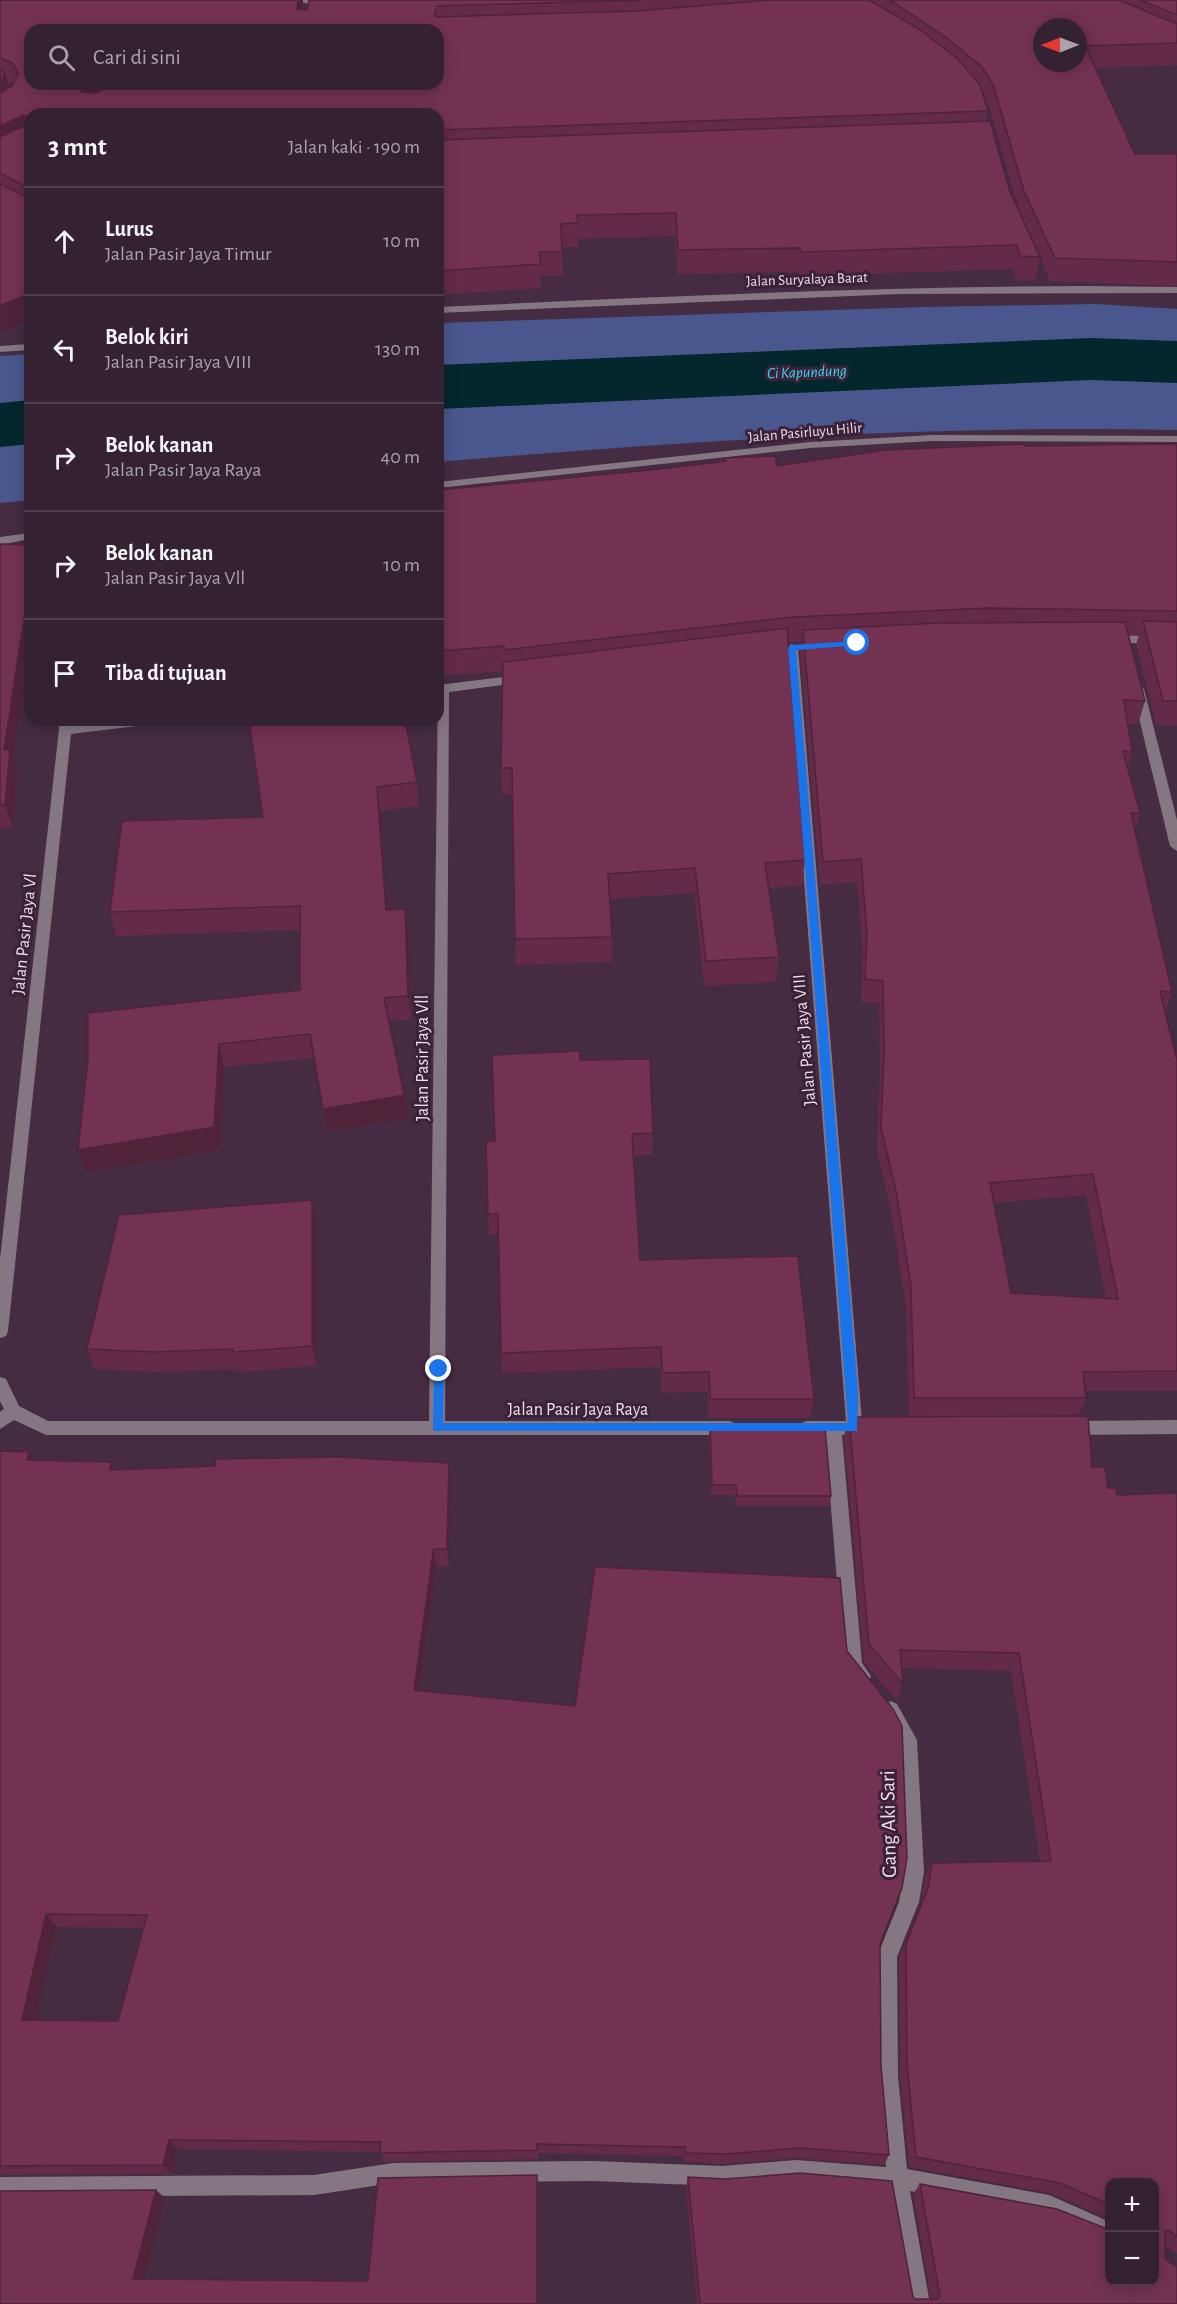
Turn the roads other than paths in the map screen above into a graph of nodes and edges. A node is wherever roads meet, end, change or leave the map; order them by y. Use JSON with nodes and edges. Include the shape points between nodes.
{"nodes":[{"id":1,"x":299,"y":0,"type":"edge"},
{"id":2,"x":310,"y":4,"type":"edge"},
{"id":3,"x":335,"y":8,"type":"edge"},
{"id":4,"x":1177,"y":290,"type":"edge"},
{"id":5,"x":444,"y":310,"type":"edge"},
{"id":6,"x":24,"y":347,"type":"edge"},
{"id":7,"x":0,"y":349,"type":"edge"},
{"id":8,"x":1177,"y":439,"type":"edge"},
{"id":9,"x":444,"y":484,"type":"edge"},
{"id":10,"x":24,"y":537,"type":"edge"},
{"id":11,"x":0,"y":541,"type":"edge"},
{"id":12,"x":1094,"y":639,"type":"edge"},
{"id":13,"x":1177,"y":641,"type":"edge"},
{"id":14,"x":792,"y":648,"type":"dead end"},
{"id":15,"x":1135,"y":674,"type":"edge"},
{"id":16,"x":532,"y":678,"type":"edge"},
{"id":17,"x":444,"y":689,"type":"edge"},
{"id":18,"x":66,"y":726,"type":"edge"},
{"id":19,"x":441,"y":726,"type":"edge"},
{"id":20,"x":1177,"y":846,"type":"edge"},
{"id":21,"x":0,"y":1331,"type":"edge"},
{"id":22,"x":0,"y":1384,"type":"edge"},
{"id":23,"x":13,"y":1411,"type":"junction"},
{"id":24,"x":0,"y":1422,"type":"edge"},
{"id":25,"x":437,"y":1428,"type":"junction"},
{"id":26,"x":749,"y":1428,"type":"edge"},
{"id":27,"x":785,"y":1428,"type":"edge"},
{"id":28,"x":833,"y":1428,"type":"junction"},
{"id":29,"x":854,"y":1428,"type":"junction"},
{"id":30,"x":878,"y":1428,"type":"edge"},
{"id":31,"x":1057,"y":1428,"type":"edge"},
{"id":32,"x":1177,"y":1428,"type":"edge"},
{"id":33,"x":897,"y":2178,"type":"junction"},
{"id":34,"x":0,"y":2187,"type":"edge"},
{"id":35,"x":1108,"y":2232,"type":"edge"},
{"id":36,"x":919,"y":2304,"type":"edge"}],
"edges":[{"from":1,"to":2,"type":"street"},
{"from":2,"to":3,"type":"street"},
{"from":4,"to":5,"type":"street","name":"Jalan Suryalaya Barat","via":[[1043,283]]},
{"from":6,"to":7,"type":"street"},
{"from":8,"to":9,"type":"street","name":"Jalan Pasirluyu Hilir","via":[[932,438],[821,445]]},
{"from":10,"to":11,"type":"street"},
{"from":12,"to":13,"type":"street","via":[[1127,645]]},
{"from":14,"to":29,"type":"street","name":"Jalan Pasir Jaya VIII"},
{"from":15,"to":20,"type":"street"},
{"from":16,"to":17,"type":"street"},
{"from":18,"to":21,"type":"street","name":"Jalan Pasir Jaya Vl"},
{"from":19,"to":25,"type":"street","name":"Jalan Pasir Jaya Vll"},
{"from":22,"to":23,"type":"street"},
{"from":23,"to":24,"type":"street"},
{"from":23,"to":25,"type":"street","name":"Jalan Pasir Jaya Raya","via":[[46,1428]]},
{"from":25,"to":26,"type":"street","name":"Jalan Pasir Jaya Raya"},
{"from":27,"to":28,"type":"street"},
{"from":28,"to":29,"type":"street"},
{"from":28,"to":33,"type":"street","name":"Gang Aki Sari","via":[[853,1666],[896,1717],[908,1740],[914,1872],[909,1902],[887,1957],[888,2076]]},
{"from":29,"to":30,"type":"street"},
{"from":31,"to":32,"type":"street"},
{"from":33,"to":34,"type":"street","via":[[796,2170],[722,2176],[593,2171],[393,2173],[314,2185]]},
{"from":33,"to":35,"type":"street","via":[[1049,2206]]},
{"from":33,"to":36,"type":"street","name":"Gang Aki Sari"}]}
